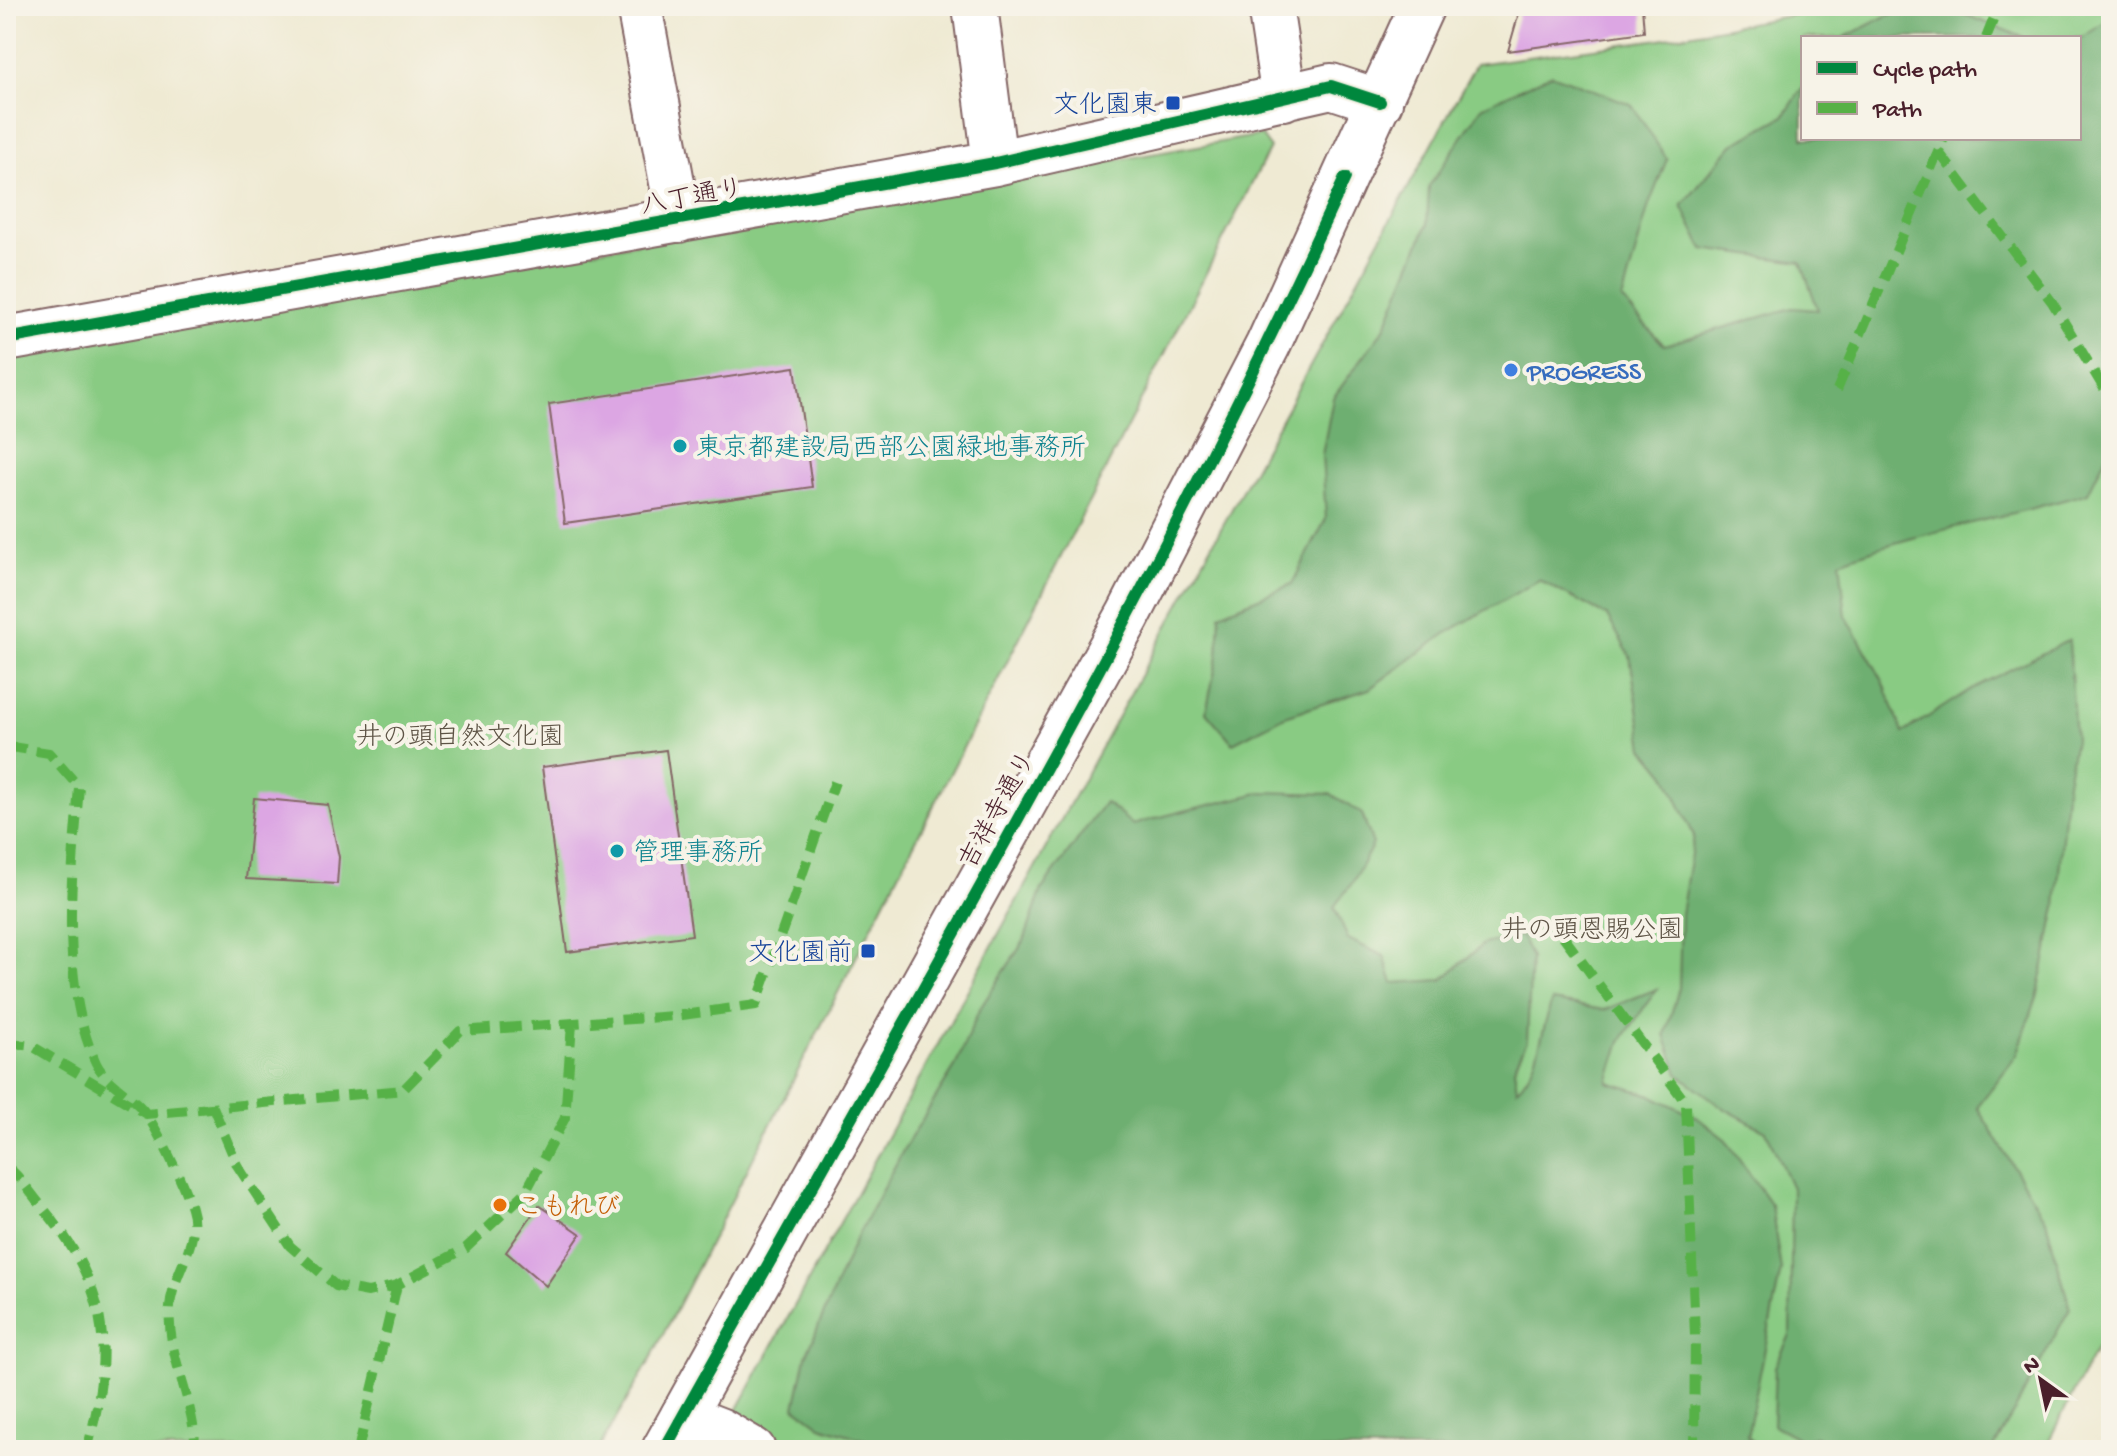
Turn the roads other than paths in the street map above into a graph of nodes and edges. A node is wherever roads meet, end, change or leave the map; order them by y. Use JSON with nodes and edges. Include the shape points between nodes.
{"nodes":[{"id":1,"x":639,"y":6,"type":"edge"},
{"id":2,"x":975,"y":6,"type":"edge"},
{"id":3,"x":1270,"y":6,"type":"edge"},
{"id":4,"x":1422,"y":6,"type":"edge"},
{"id":5,"x":1284,"y":98,"type":"junction"},
{"id":6,"x":1380,"y":102,"type":"junction"},
{"id":7,"x":995,"y":163,"type":"junction"},
{"id":8,"x":679,"y":220,"type":"junction"},
{"id":9,"x":6,"y":339,"type":"edge"},
{"id":10,"x":673,"y":1433,"type":"edge"},
{"id":11,"x":753,"y":1450,"type":"edge"}],
"edges":[{"from":1,"to":8,"type":"street"},
{"from":2,"to":7,"type":"street"},
{"from":3,"to":5,"type":"street"},
{"from":4,"to":6,"type":"street","name":"吉祥寺通り"},
{"from":5,"to":6,"type":"street","name":"八丁通り","via":[[1331,86]]},
{"from":5,"to":7,"type":"street","name":"八丁通り"},
{"from":6,"to":10,"type":"street","name":"吉祥寺通り","via":[[1268,345],[1128,616]]},
{"from":7,"to":8,"type":"street","name":"八丁通り"},
{"from":8,"to":9,"type":"street","name":"八丁通り"},
{"from":10,"to":11,"type":"street"}]}
